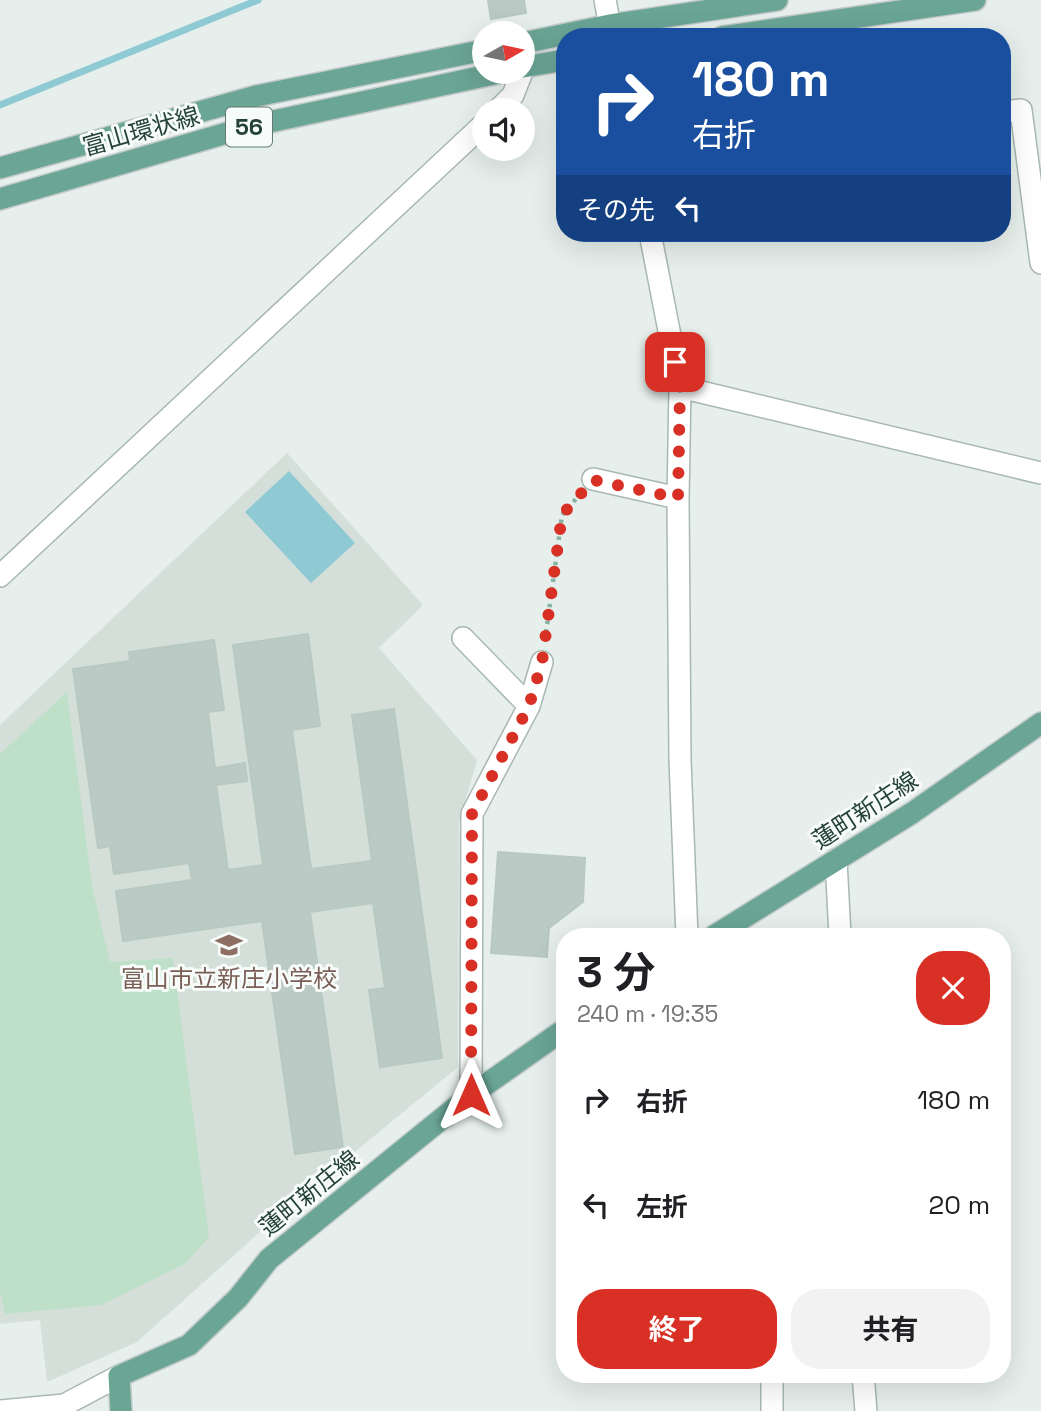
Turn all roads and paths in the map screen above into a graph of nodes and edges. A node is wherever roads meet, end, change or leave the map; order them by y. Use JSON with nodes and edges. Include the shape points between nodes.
{"nodes":[{"id":1,"x":605,"y":0,"type":"edge"},
{"id":2,"x":777,"y":0,"type":"edge"},
{"id":3,"x":975,"y":0,"type":"edge"},
{"id":4,"x":610,"y":28,"type":"edge"},
{"id":5,"x":627,"y":28,"type":"edge"},
{"id":6,"x":784,"y":28,"type":"edge"},
{"id":7,"x":556,"y":38,"type":"edge"},
{"id":8,"x":536,"y":41,"type":"edge"},
{"id":9,"x":472,"y":53,"type":"edge"},
{"id":10,"x":556,"y":62,"type":"edge"},
{"id":11,"x":536,"y":67,"type":"edge"},
{"id":12,"x":472,"y":79,"type":"edge"},
{"id":13,"x":1022,"y":110,"type":"edge"},
{"id":14,"x":472,"y":135,"type":"edge"},
{"id":15,"x":0,"y":168,"type":"edge"},
{"id":16,"x":0,"y":200,"type":"edge"},
{"id":17,"x":652,"y":242,"type":"edge"},
{"id":18,"x":1041,"y":263,"type":"edge"},
{"id":19,"x":680,"y":387,"type":"junction"},
{"id":20,"x":1041,"y":473,"type":"edge"},
{"id":21,"x":593,"y":480,"type":"joint"},
{"id":22,"x":678,"y":498,"type":"junction"},
{"id":23,"x":0,"y":576,"type":"edge"},
{"id":24,"x":463,"y":638,"type":"dead end"},
{"id":25,"x":542,"y":662,"type":"joint"},
{"id":26,"x":529,"y":706,"type":"junction"},
{"id":27,"x":1041,"y":723,"type":"edge"},
{"id":28,"x":836,"y":860,"type":"junction"},
{"id":29,"x":687,"y":928,"type":"edge"},
{"id":30,"x":727,"y":928,"type":"edge"},
{"id":31,"x":840,"y":928,"type":"edge"},
{"id":32,"x":556,"y":1035,"type":"edge"},
{"id":33,"x":471,"y":1095,"type":"junction"},
{"id":34,"x":119,"y":1376,"type":"junction"},
{"id":35,"x":772,"y":1383,"type":"edge"},
{"id":36,"x":864,"y":1383,"type":"edge"},
{"id":37,"x":0,"y":1411,"type":"edge"},
{"id":38,"x":121,"y":1411,"type":"edge"},
{"id":39,"x":772,"y":1411,"type":"edge"},
{"id":40,"x":866,"y":1411,"type":"edge"}],
"edges":[{"from":1,"to":4,"type":"street"},
{"from":2,"to":5,"type":"main road"},
{"from":3,"to":6,"type":"main road"},
{"from":7,"to":8,"type":"main road"},
{"from":9,"to":15,"type":"main road","name":"富山環状線","number":"56","via":[[256,96]]},
{"from":10,"to":11,"type":"main road"},
{"from":12,"to":16,"type":"main road","name":"富山環状線","number":"56","via":[[251,126]]},
{"from":13,"to":18,"type":"street"},
{"from":14,"to":23,"type":"street"},
{"from":17,"to":19,"type":"street"},
{"from":19,"to":20,"type":"street"},
{"from":19,"to":22,"type":"street"},
{"from":21,"to":22,"type":"street"},
{"from":21,"to":25,"type":"path","via":[[562,515]]},
{"from":22,"to":29,"type":"street"},
{"from":24,"to":26,"type":"street"},
{"from":25,"to":26,"type":"street"},
{"from":26,"to":33,"type":"street","via":[[472,814]]},
{"from":27,"to":28,"type":"main road","name":"蓮町新庄線"},
{"from":28,"to":30,"type":"main road","name":"蓮町新庄線"},
{"from":28,"to":31,"type":"street"},
{"from":32,"to":33,"type":"main road","name":"蓮町新庄線"},
{"from":33,"to":34,"type":"main road","name":"蓮町新庄線","via":[[269,1259],[238,1298],[189,1345]]},
{"from":34,"to":37,"type":"street","via":[[64,1405]]},
{"from":34,"to":38,"type":"main road"},
{"from":35,"to":39,"type":"street"},
{"from":36,"to":40,"type":"street"}]}
